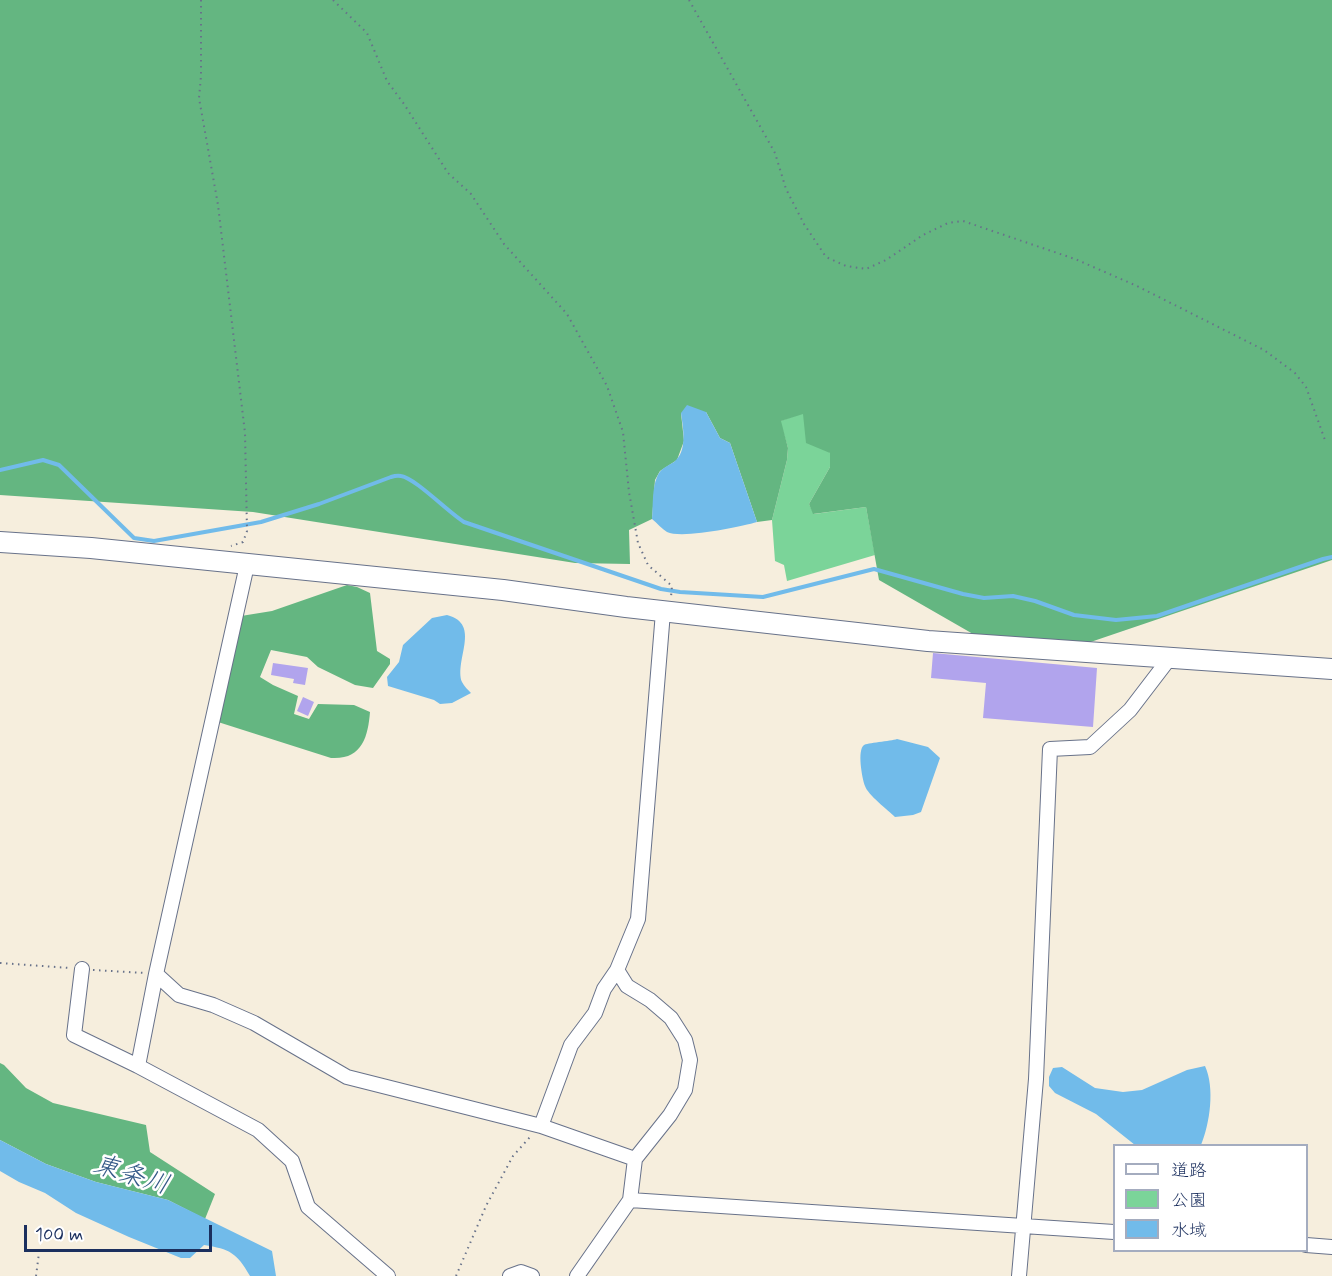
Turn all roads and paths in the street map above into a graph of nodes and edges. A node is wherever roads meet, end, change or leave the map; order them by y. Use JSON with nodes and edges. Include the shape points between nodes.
{"nodes":[{"id":1,"x":201,"y":0,"type":"edge"},
{"id":2,"x":333,"y":0,"type":"edge"},
{"id":3,"x":688,"y":0,"type":"edge"},
{"id":4,"x":1326,"y":443,"type":"dead end"},
{"id":5,"x":248,"y":531,"type":"dead end"},
{"id":6,"x":0,"y":542,"type":"edge"},
{"id":7,"x":247,"y":565,"type":"junction"},
{"id":8,"x":667,"y":605,"type":"junction"},
{"id":9,"x":1169,"y":659,"type":"junction"},
{"id":10,"x":1332,"y":669,"type":"edge"},
{"id":11,"x":82,"y":969,"type":"dead end"},
{"id":12,"x":617,"y":970,"type":"junction"},
{"id":13,"x":156,"y":974,"type":"junction"},
{"id":14,"x":138,"y":1066,"type":"junction"},
{"id":15,"x":541,"y":1126,"type":"junction"},
{"id":16,"x":635,"y":1159,"type":"junction"},
{"id":17,"x":630,"y":1200,"type":"junction"},
{"id":18,"x":1023,"y":1227,"type":"junction"},
{"id":19,"x":1113,"y":1232,"type":"edge"},
{"id":20,"x":1308,"y":1245,"type":"edge"},
{"id":21,"x":1332,"y":1246,"type":"edge"},
{"id":22,"x":39,"y":1253,"type":"dead end"},
{"id":23,"x":36,"y":1276,"type":"edge"},
{"id":24,"x":388,"y":1276,"type":"edge"},
{"id":25,"x":456,"y":1276,"type":"edge"},
{"id":26,"x":510,"y":1276,"type":"edge"},
{"id":27,"x":532,"y":1276,"type":"edge"},
{"id":28,"x":577,"y":1276,"type":"edge"},
{"id":29,"x":1019,"y":1276,"type":"edge"}],
"edges":[{"from":1,"to":5,"type":"path","via":[[200,98],[218,205],[245,433]]},
{"from":2,"to":8,"type":"path","via":[[367,33],[387,81],[448,173],[471,194],[504,244],[567,314],[607,387],[623,432],[638,543],[648,564],[672,586]]},
{"from":3,"to":4,"type":"path","via":[[775,153],[786,189],[826,257],[866,269],[923,235],[948,223],[963,221],[1075,258],[1264,350],[1295,373],[1306,387]]},
{"from":6,"to":7,"type":"street"},
{"from":7,"to":8,"type":"street"},
{"from":7,"to":13,"type":"street"},
{"from":8,"to":9,"type":"street","via":[[928,642]]},
{"from":8,"to":12,"type":"street","via":[[638,919]]},
{"from":9,"to":10,"type":"street"},
{"from":9,"to":18,"type":"street","via":[[1130,710],[1090,747],[1050,749],[1036,1079]]},
{"from":11,"to":14,"type":"street","via":[[74,1035]]},
{"from":12,"to":15,"type":"street","via":[[571,1046]]},
{"from":12,"to":16,"type":"street","via":[[627,986],[671,1018],[685,1040],[690,1060],[685,1090]]},
{"from":13,"to":14,"type":"street"},
{"from":13,"to":15,"type":"street","via":[[179,995],[254,1023],[347,1077]]},
{"from":14,"to":24,"type":"street","via":[[258,1131],[292,1161],[308,1207]]},
{"from":15,"to":16,"type":"street"},
{"from":15,"to":25,"type":"path","via":[[513,1156]]},
{"from":16,"to":17,"type":"street"},
{"from":17,"to":18,"type":"street"},
{"from":17,"to":28,"type":"street"},
{"from":18,"to":19,"type":"street"},
{"from":18,"to":29,"type":"street"},
{"from":20,"to":21,"type":"street"},
{"from":22,"to":23,"type":"path"},
{"from":26,"to":27,"type":"street","via":[[521,1272]]}]}
